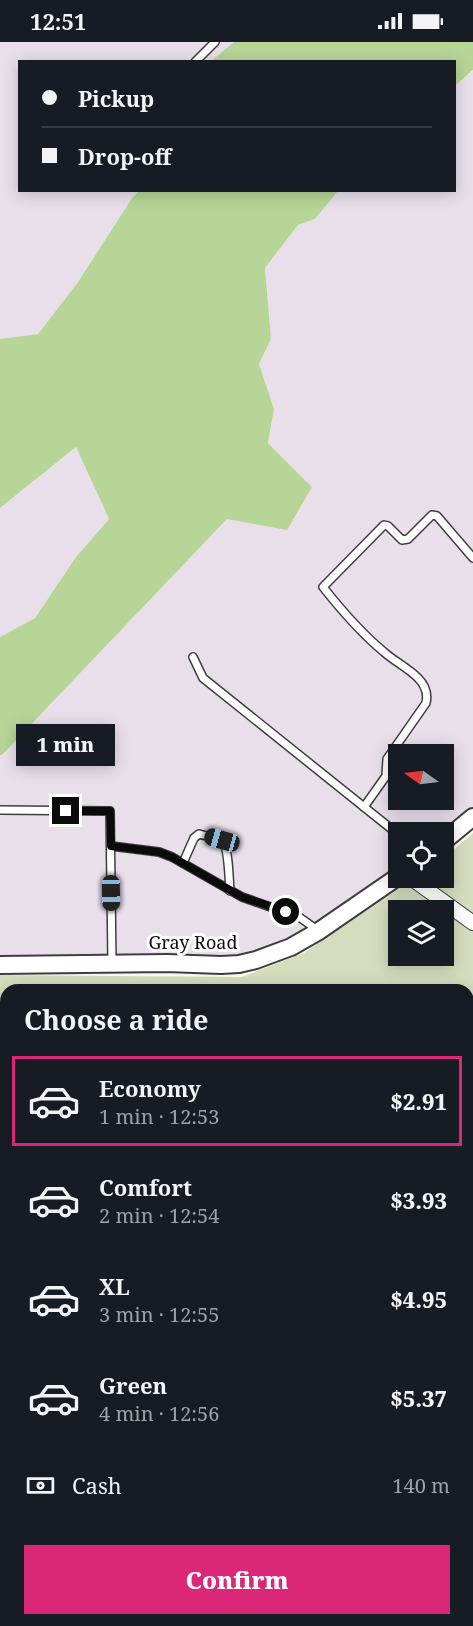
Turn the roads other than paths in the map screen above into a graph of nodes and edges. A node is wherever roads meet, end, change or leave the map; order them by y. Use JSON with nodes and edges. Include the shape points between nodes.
{"nodes":[{"id":1,"x":215,"y":42,"type":"edge"},
{"id":2,"x":197,"y":60,"type":"edge"},
{"id":3,"x":473,"y":558,"type":"edge"},
{"id":4,"x":193,"y":657,"type":"dead end"},
{"id":5,"x":364,"y":807,"type":"junction"},
{"id":6,"x":0,"y":810,"type":"edge"},
{"id":7,"x":473,"y":817,"type":"edge"},
{"id":8,"x":388,"y":826,"type":"edge"},
{"id":9,"x":454,"y":833,"type":"edge"},
{"id":10,"x":111,"y":846,"type":"junction"},
{"id":11,"x":183,"y":863,"type":"junction"},
{"id":12,"x":388,"y":884,"type":"edge"},
{"id":13,"x":425,"y":888,"type":"edge"},
{"id":14,"x":230,"y":891,"type":"junction"},
{"id":15,"x":473,"y":923,"type":"edge"},
{"id":16,"x":319,"y":931,"type":"junction"},
{"id":17,"x":112,"y":963,"type":"junction"},
{"id":18,"x":0,"y":965,"type":"edge"}],
"edges":[{"from":1,"to":2,"type":"lane"},
{"from":3,"to":5,"type":"lane","via":[[432,515],[408,539],[402,540],[384,525],[323,587],[349,620],[418,678],[427,696],[387,759],[386,776]]},
{"from":4,"to":5,"type":"lane","via":[[202,678]]},
{"from":5,"to":8,"type":"lane"},
{"from":6,"to":10,"type":"lane","via":[[110,811]]},
{"from":7,"to":9,"type":"street"},
{"from":10,"to":11,"type":"lane","via":[[159,852]]},
{"from":10,"to":17,"type":"lane"},
{"from":11,"to":14,"type":"lane"},
{"from":11,"to":14,"type":"lane","via":[[198,834],[222,840]]},
{"from":12,"to":16,"type":"street","name":"Gray Road"},
{"from":13,"to":15,"type":"street"},
{"from":14,"to":16,"type":"lane","via":[[299,917]]},
{"from":16,"to":17,"type":"street","name":"Gray Road","via":[[291,947],[239,964]]},
{"from":17,"to":18,"type":"street","name":"Gray Road"}]}
